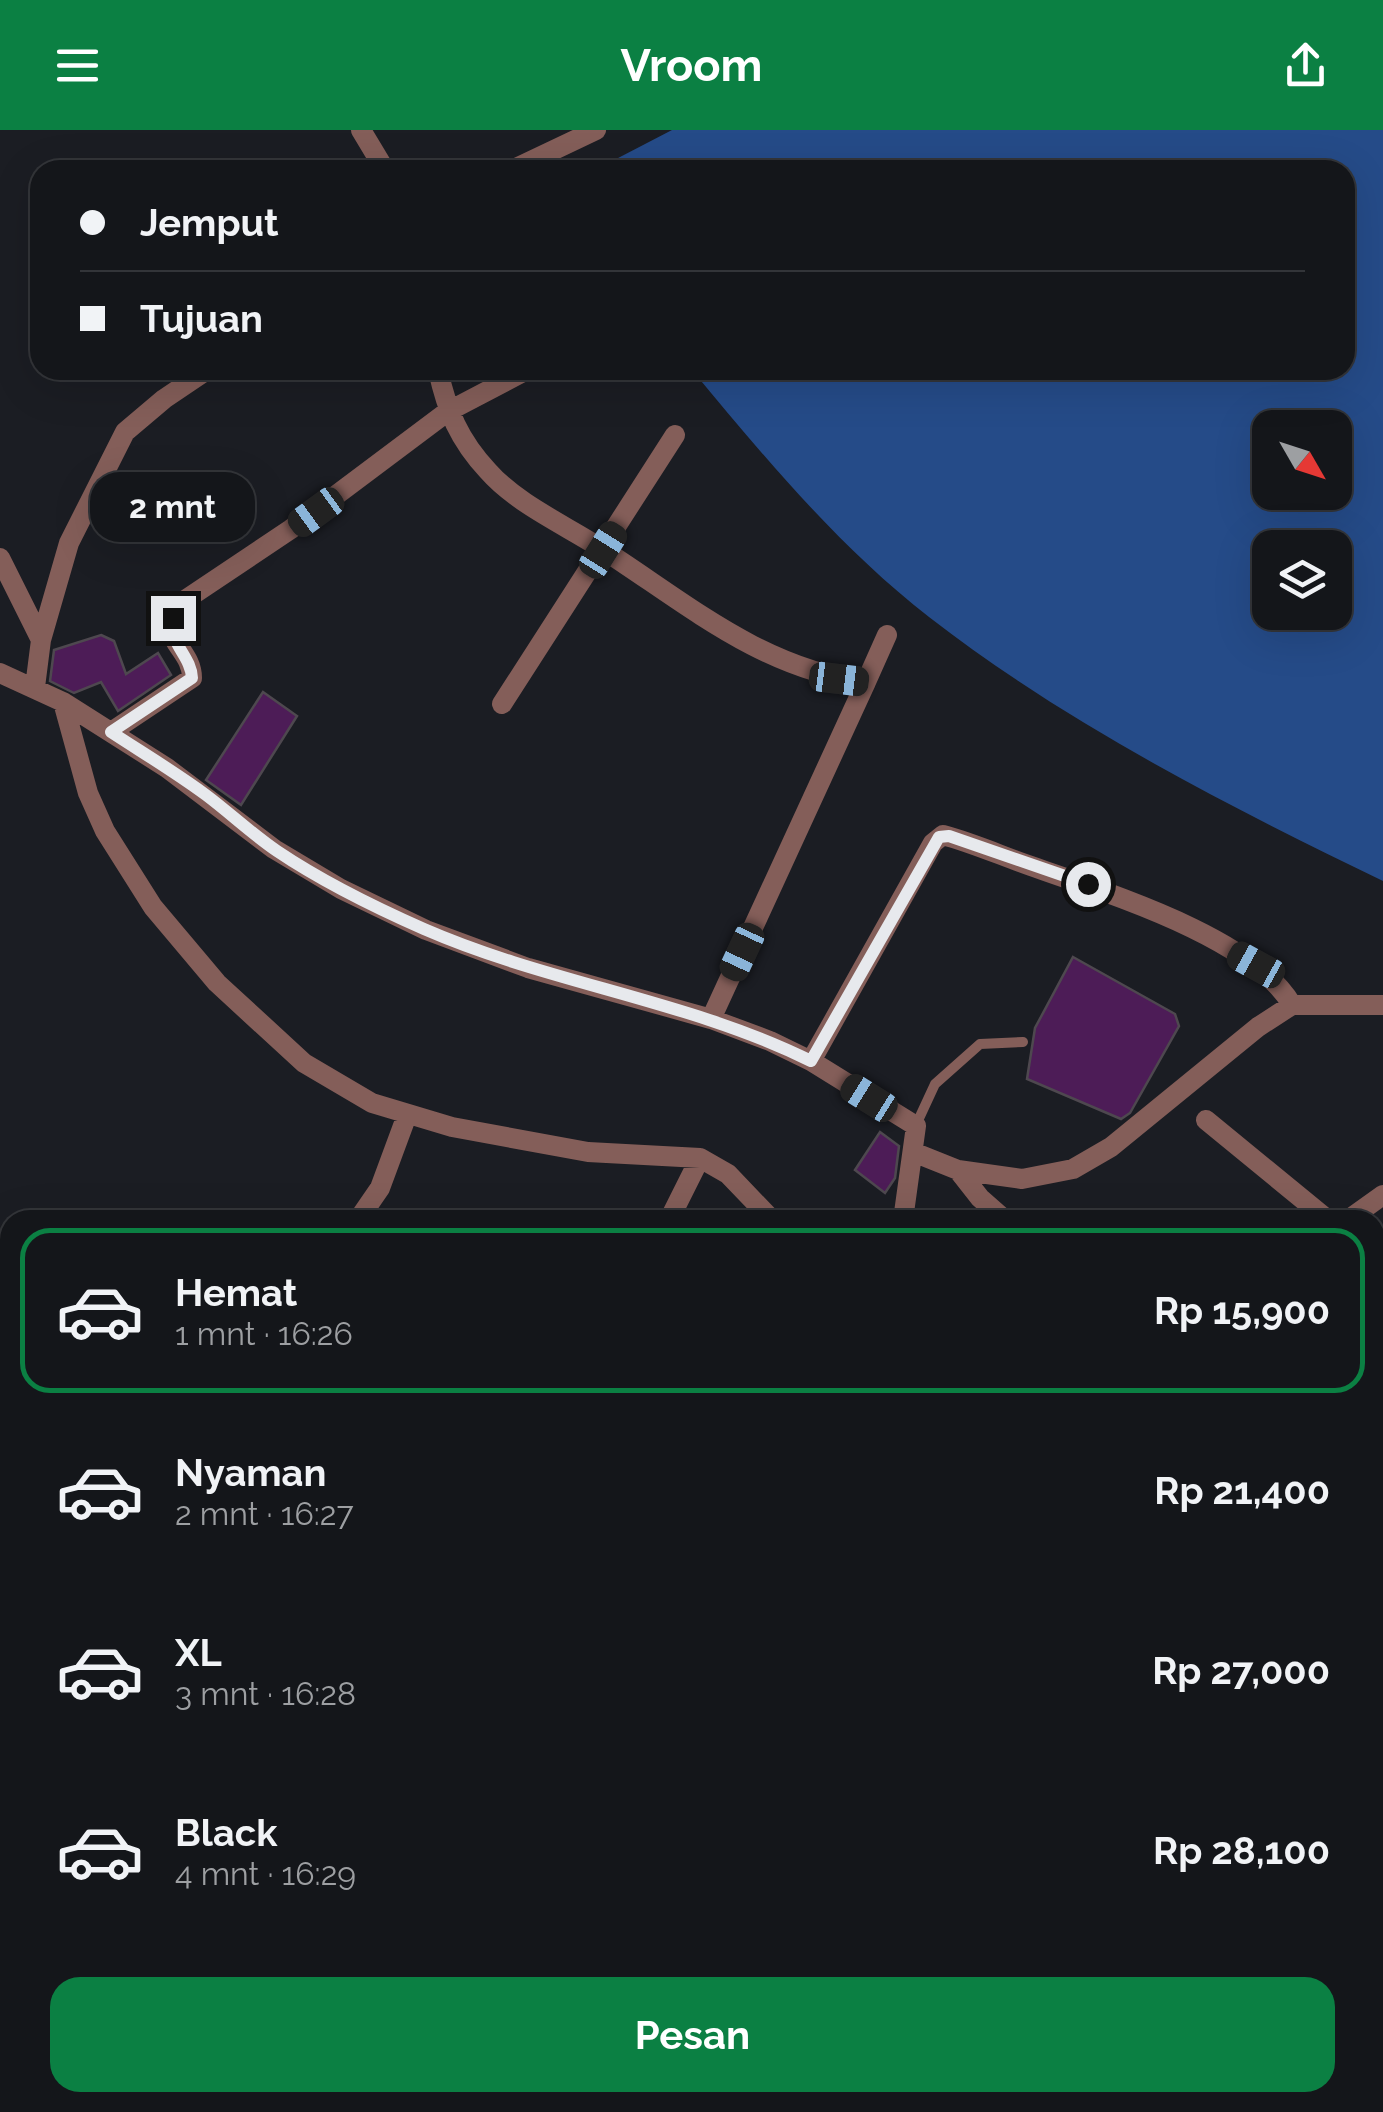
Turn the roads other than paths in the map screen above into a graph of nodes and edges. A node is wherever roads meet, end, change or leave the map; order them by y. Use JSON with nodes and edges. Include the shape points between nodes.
{"nodes":[{"id":1,"x":362,"y":130,"type":"edge"},
{"id":2,"x":596,"y":130,"type":"edge"},
{"id":3,"x":379,"y":160,"type":"edge"},
{"id":4,"x":533,"y":160,"type":"edge"},
{"id":5,"x":192,"y":380,"type":"edge"},
{"id":6,"x":440,"y":380,"type":"edge"},
{"id":7,"x":508,"y":380,"type":"edge"},
{"id":8,"x":447,"y":412,"type":"junction"},
{"id":9,"x":675,"y":436,"type":"dead end"},
{"id":10,"x":603,"y":550,"type":"junction"},
{"id":11,"x":0,"y":558,"type":"edge"},
{"id":12,"x":886,"y":635,"type":"dead end"},
{"id":13,"x":42,"y":640,"type":"junction"},
{"id":14,"x":0,"y":673,"type":"edge"},
{"id":15,"x":866,"y":682,"type":"junction"},
{"id":16,"x":35,"y":687,"type":"junction"},
{"id":17,"x":63,"y":702,"type":"junction"},
{"id":18,"x":502,"y":704,"type":"dead end"},
{"id":19,"x":111,"y":732,"type":"junction"},
{"id":20,"x":1292,"y":1004,"type":"junction"},
{"id":21,"x":1383,"y":1005,"type":"edge"},
{"id":22,"x":710,"y":1020,"type":"junction"},
{"id":23,"x":1024,"y":1042,"type":"dead end"},
{"id":24,"x":811,"y":1061,"type":"junction"},
{"id":25,"x":407,"y":1115,"type":"junction"},
{"id":26,"x":1206,"y":1120,"type":"dead end"},
{"id":27,"x":916,"y":1126,"type":"junction"},
{"id":28,"x":913,"y":1152,"type":"junction"},
{"id":29,"x":700,"y":1158,"type":"junction"},
{"id":30,"x":958,"y":1170,"type":"junction"},
{"id":31,"x":1383,"y":1195,"type":"edge"},
{"id":32,"x":365,"y":1210,"type":"edge"},
{"id":33,"x":674,"y":1210,"type":"edge"},
{"id":34,"x":762,"y":1210,"type":"edge"},
{"id":35,"x":904,"y":1210,"type":"edge"},
{"id":36,"x":994,"y":1210,"type":"edge"},
{"id":37,"x":1316,"y":1210,"type":"edge"},
{"id":38,"x":1362,"y":1210,"type":"edge"},
{"id":39,"x":0,"y":1545,"type":"edge"},
{"id":40,"x":0,"y":1566,"type":"edge"}],
"edges":[{"from":1,"to":3,"type":"street"},
{"from":2,"to":4,"type":"street"},
{"from":5,"to":13,"type":"street","via":[[126,432],[69,543]]},
{"from":6,"to":8,"type":"street"},
{"from":7,"to":8,"type":"street"},
{"from":8,"to":10,"type":"street","via":[[490,474]]},
{"from":8,"to":19,"type":"street","via":[[291,530],[184,600],[171,630],[192,678]]},
{"from":9,"to":10,"type":"street"},
{"from":10,"to":15,"type":"street","via":[[768,655],[808,672]]},
{"from":10,"to":18,"type":"street"},
{"from":11,"to":13,"type":"street"},
{"from":12,"to":15,"type":"street"},
{"from":13,"to":16,"type":"street"},
{"from":14,"to":16,"type":"street"},
{"from":15,"to":22,"type":"street"},
{"from":16,"to":17,"type":"street"},
{"from":17,"to":19,"type":"street"},
{"from":17,"to":25,"type":"street","via":[[88,794],[153,907],[229,996],[304,1063],[372,1103]]},
{"from":19,"to":22,"type":"street","via":[[314,875],[426,930]]},
{"from":20,"to":21,"type":"street"},
{"from":20,"to":24,"type":"street","via":[[1256,965],[1159,914],[943,835]]},
{"from":20,"to":30,"type":"street","via":[[1111,1147],[1073,1169],[1022,1179]]},
{"from":22,"to":24,"type":"street"},
{"from":23,"to":27,"type":"lane","via":[[980,1044],[935,1084]]},
{"from":24,"to":27,"type":"street"},
{"from":25,"to":29,"type":"street","via":[[588,1152]]},
{"from":25,"to":32,"type":"street"},
{"from":26,"to":37,"type":"street"},
{"from":27,"to":28,"type":"street"},
{"from":28,"to":30,"type":"street"},
{"from":28,"to":35,"type":"street"},
{"from":29,"to":33,"type":"street"},
{"from":29,"to":34,"type":"street","via":[[728,1174]]},
{"from":30,"to":36,"type":"street"},
{"from":31,"to":38,"type":"street"},
{"from":39,"to":40,"type":"street"}]}
